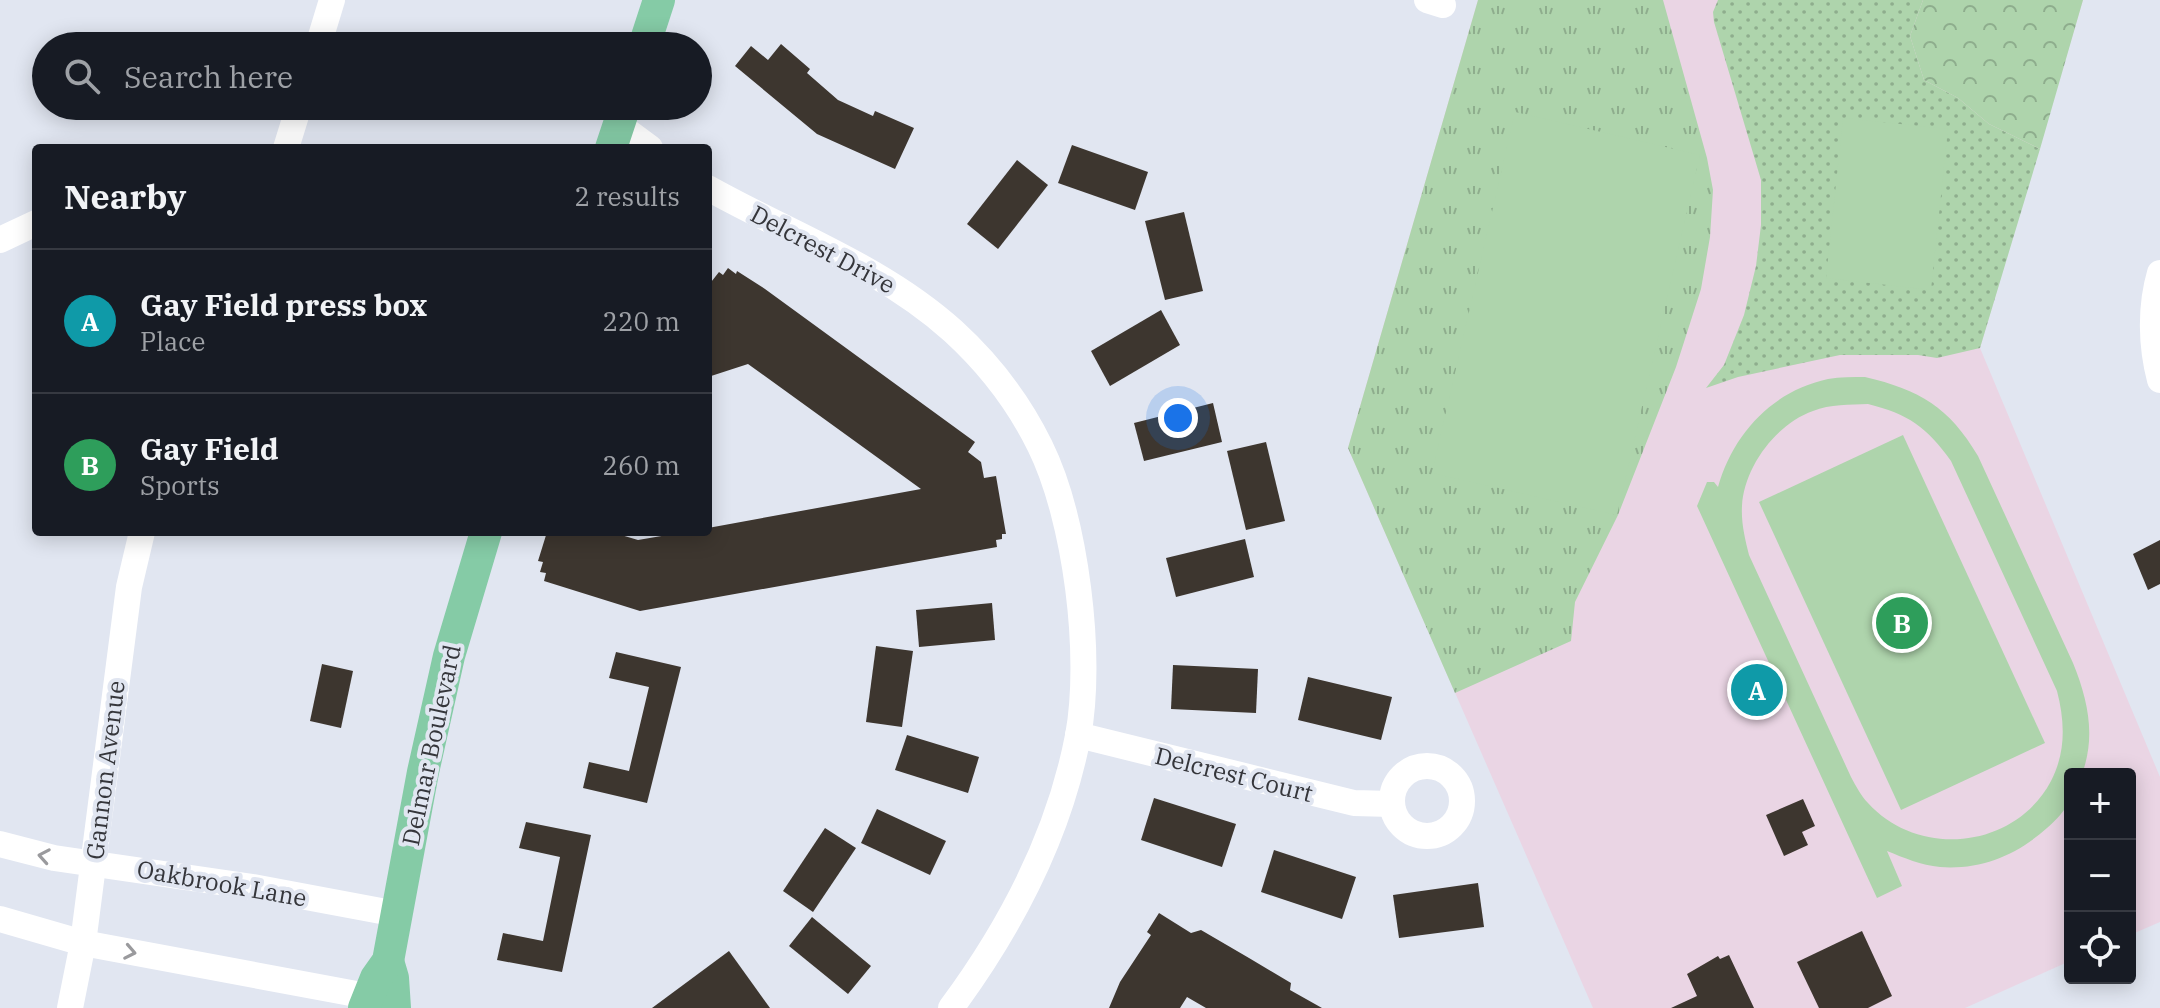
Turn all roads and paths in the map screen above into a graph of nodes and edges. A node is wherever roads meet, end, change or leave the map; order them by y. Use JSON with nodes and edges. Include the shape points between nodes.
{"nodes":[{"id":1,"x":332,"y":0,"type":"edge"},
{"id":2,"x":659,"y":0,"type":"edge"},
{"id":3,"x":322,"y":32,"type":"edge"},
{"id":4,"x":649,"y":32,"type":"edge"},
{"id":5,"x":295,"y":120,"type":"edge"},
{"id":6,"x":618,"y":126,"type":"edge"},
{"id":7,"x":287,"y":144,"type":"edge"},
{"id":8,"x":644,"y":144,"type":"edge"},
{"id":9,"x":712,"y":190,"type":"edge"},
{"id":10,"x":32,"y":225,"type":"edge"},
{"id":11,"x":0,"y":240,"type":"edge"},
{"id":12,"x":2160,"y":273,"type":"edge"},
{"id":13,"x":2156,"y":330,"type":"edge"},
{"id":14,"x":2160,"y":380,"type":"edge"},
{"id":15,"x":141,"y":536,"type":"edge"},
{"id":16,"x":485,"y":536,"type":"edge"},
{"id":17,"x":1078,"y":735,"type":"junction"},
{"id":18,"x":1392,"y":804,"type":"dead end"},
{"id":19,"x":0,"y":844,"type":"edge"},
{"id":20,"x":93,"y":862,"type":"junction"},
{"id":21,"x":397,"y":914,"type":"junction"},
{"id":22,"x":0,"y":919,"type":"edge"},
{"id":23,"x":83,"y":943,"type":"junction"},
{"id":24,"x":375,"y":1004,"type":"edge"},
{"id":25,"x":70,"y":1008,"type":"edge"},
{"id":26,"x":951,"y":1008,"type":"edge"}],
"edges":[{"from":1,"to":3,"type":"street"},
{"from":2,"to":4,"type":"main road"},
{"from":5,"to":7,"type":"street"},
{"from":6,"to":8,"type":"street"},
{"from":9,"to":17,"type":"street","name":"Delcrest Drive","via":[[893,284],[954,332],[1001,382],[1040,446],[1065,520],[1082,618]]},
{"from":10,"to":11,"type":"street"},
{"from":12,"to":13,"type":"street"},
{"from":13,"to":14,"type":"street","via":[[2154,358]]},
{"from":15,"to":20,"type":"street","name":"Gannon Avenue","via":[[129,587]]},
{"from":16,"to":21,"type":"main road","name":"Delmar Boulevard","via":[[449,656]]},
{"from":17,"to":18,"type":"street","name":"Delcrest Court","via":[[1354,803]]},
{"from":17,"to":26,"type":"street","name":"Delcrest Drive","via":[[1060,801],[1023,895]]},
{"from":20,"to":19,"type":"street","name":"Oakbrook Lane","one_way":true},
{"from":20,"to":21,"type":"street","name":"Oakbrook Lane"},
{"from":20,"to":23,"type":"street","name":"Gannon Avenue"},
{"from":21,"to":24,"type":"main road","name":"Delmar Boulevard","via":[[388,961],[393,978]]},
{"from":22,"to":23,"type":"street"},
{"from":23,"to":24,"type":"street","one_way":true},
{"from":23,"to":25,"type":"street","name":"Gannon Avenue"}]}
